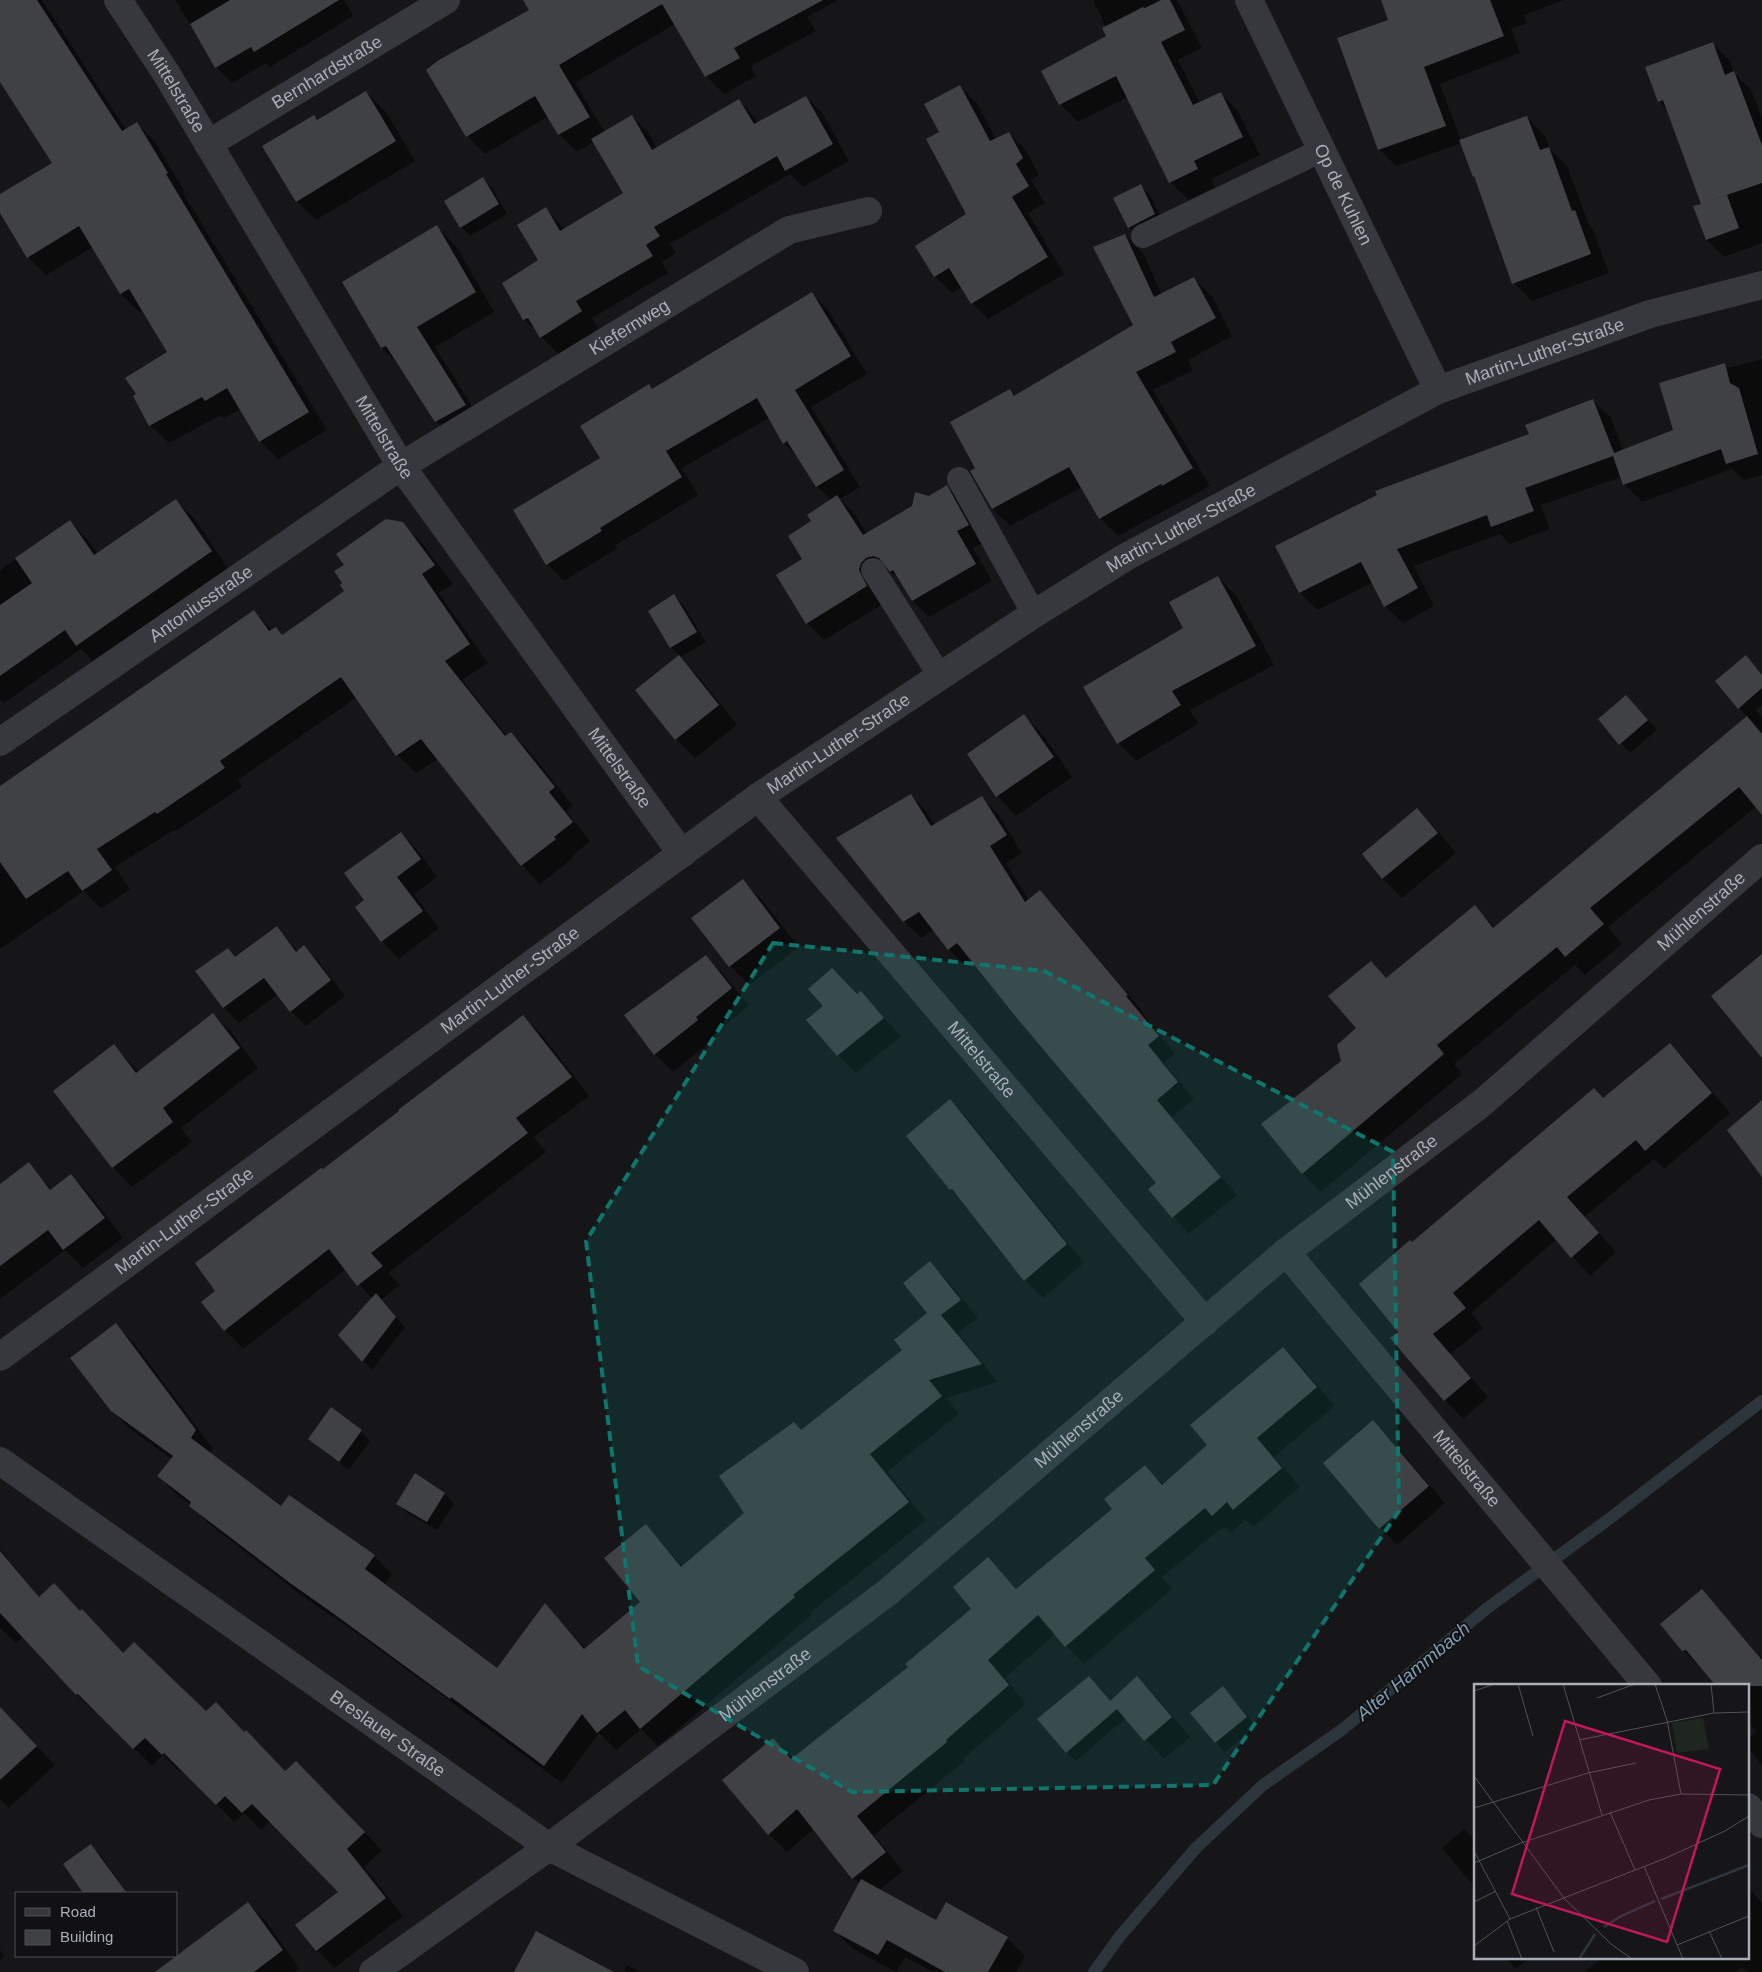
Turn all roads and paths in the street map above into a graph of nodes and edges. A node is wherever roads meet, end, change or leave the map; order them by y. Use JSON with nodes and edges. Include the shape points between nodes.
{"nodes":[{"id":1,"x":118,"y":0,"type":"edge"},
{"id":2,"x":446,"y":0,"type":"edge"},
{"id":3,"x":1249,"y":0,"type":"edge"},
{"id":4,"x":208,"y":144,"type":"junction"},
{"id":5,"x":1322,"y":150,"type":"junction"},
{"id":6,"x":868,"y":211,"type":"dead end"},
{"id":7,"x":1143,"y":236,"type":"dead end"},
{"id":8,"x":1762,"y":285,"type":"edge"},
{"id":9,"x":1438,"y":390,"type":"junction"},
{"id":10,"x":400,"y":466,"type":"junction"},
{"id":11,"x":958,"y":478,"type":"dead end"},
{"id":12,"x":873,"y":570,"type":"dead end"},
{"id":13,"x":1034,"y":614,"type":"junction"},
{"id":14,"x":940,"y":676,"type":"junction"},
{"id":15,"x":0,"y":742,"type":"edge"},
{"id":16,"x":758,"y":797,"type":"junction"},
{"id":17,"x":682,"y":854,"type":"junction"},
{"id":18,"x":1762,"y":858,"type":"edge"},
{"id":19,"x":1286,"y":1252,"type":"junction"},
{"id":20,"x":1205,"y":1322,"type":"junction"},
{"id":21,"x":0,"y":1357,"type":"edge"},
{"id":22,"x":0,"y":1461,"type":"edge"},
{"id":23,"x":1646,"y":1684,"type":"edge"},
{"id":24,"x":1750,"y":1809,"type":"edge"},
{"id":25,"x":1762,"y":1824,"type":"edge"},
{"id":26,"x":549,"y":1847,"type":"junction"},
{"id":27,"x":373,"y":1972,"type":"edge"},
{"id":28,"x":794,"y":1972,"type":"edge"}],
"edges":[{"from":1,"to":4,"type":"street","name":"Mittelstraße"},
{"from":2,"to":4,"type":"street","name":"Bernhardstraße"},
{"from":3,"to":5,"type":"street","name":"Op de Kuhlen"},
{"from":4,"to":10,"type":"street","name":"Mittelstraße"},
{"from":5,"to":7,"type":"lane"},
{"from":5,"to":9,"type":"street","name":"Op de Kuhlen"},
{"from":6,"to":10,"type":"street","name":"Kiefernweg","via":[[789,230]]},
{"from":8,"to":9,"type":"street","name":"Martin-Luther-Straße","via":[[1650,314]]},
{"from":9,"to":13,"type":"street","name":"Martin-Luther-Straße","via":[[1124,558]]},
{"from":10,"to":15,"type":"street","name":"Antoniusstraße"},
{"from":10,"to":17,"type":"street","name":"Mittelstraße"},
{"from":11,"to":13,"type":"lane"},
{"from":12,"to":14,"type":"lane"},
{"from":13,"to":14,"type":"street","name":"Martin-Luther-Straße"},
{"from":14,"to":16,"type":"street","name":"Martin-Luther-Straße"},
{"from":16,"to":17,"type":"street","name":"Martin-Luther-Straße"},
{"from":16,"to":20,"type":"street","name":"Mittelstraße"},
{"from":17,"to":21,"type":"street","name":"Martin-Luther-Straße"},
{"from":18,"to":19,"type":"street","name":"Mühlenstraße","via":[[1482,1103]]},
{"from":19,"to":20,"type":"street","name":"Mühlenstraße"},
{"from":19,"to":23,"type":"street","name":"Mittelstraße"},
{"from":20,"to":26,"type":"street","name":"Mühlenstraße","via":[[888,1592]]},
{"from":22,"to":26,"type":"street","name":"Breslauer Straße"},
{"from":24,"to":25,"type":"street"},
{"from":26,"to":27,"type":"street","name":"Mühlenstraße"},
{"from":26,"to":28,"type":"street","name":"Breslauer Straße"}]}
